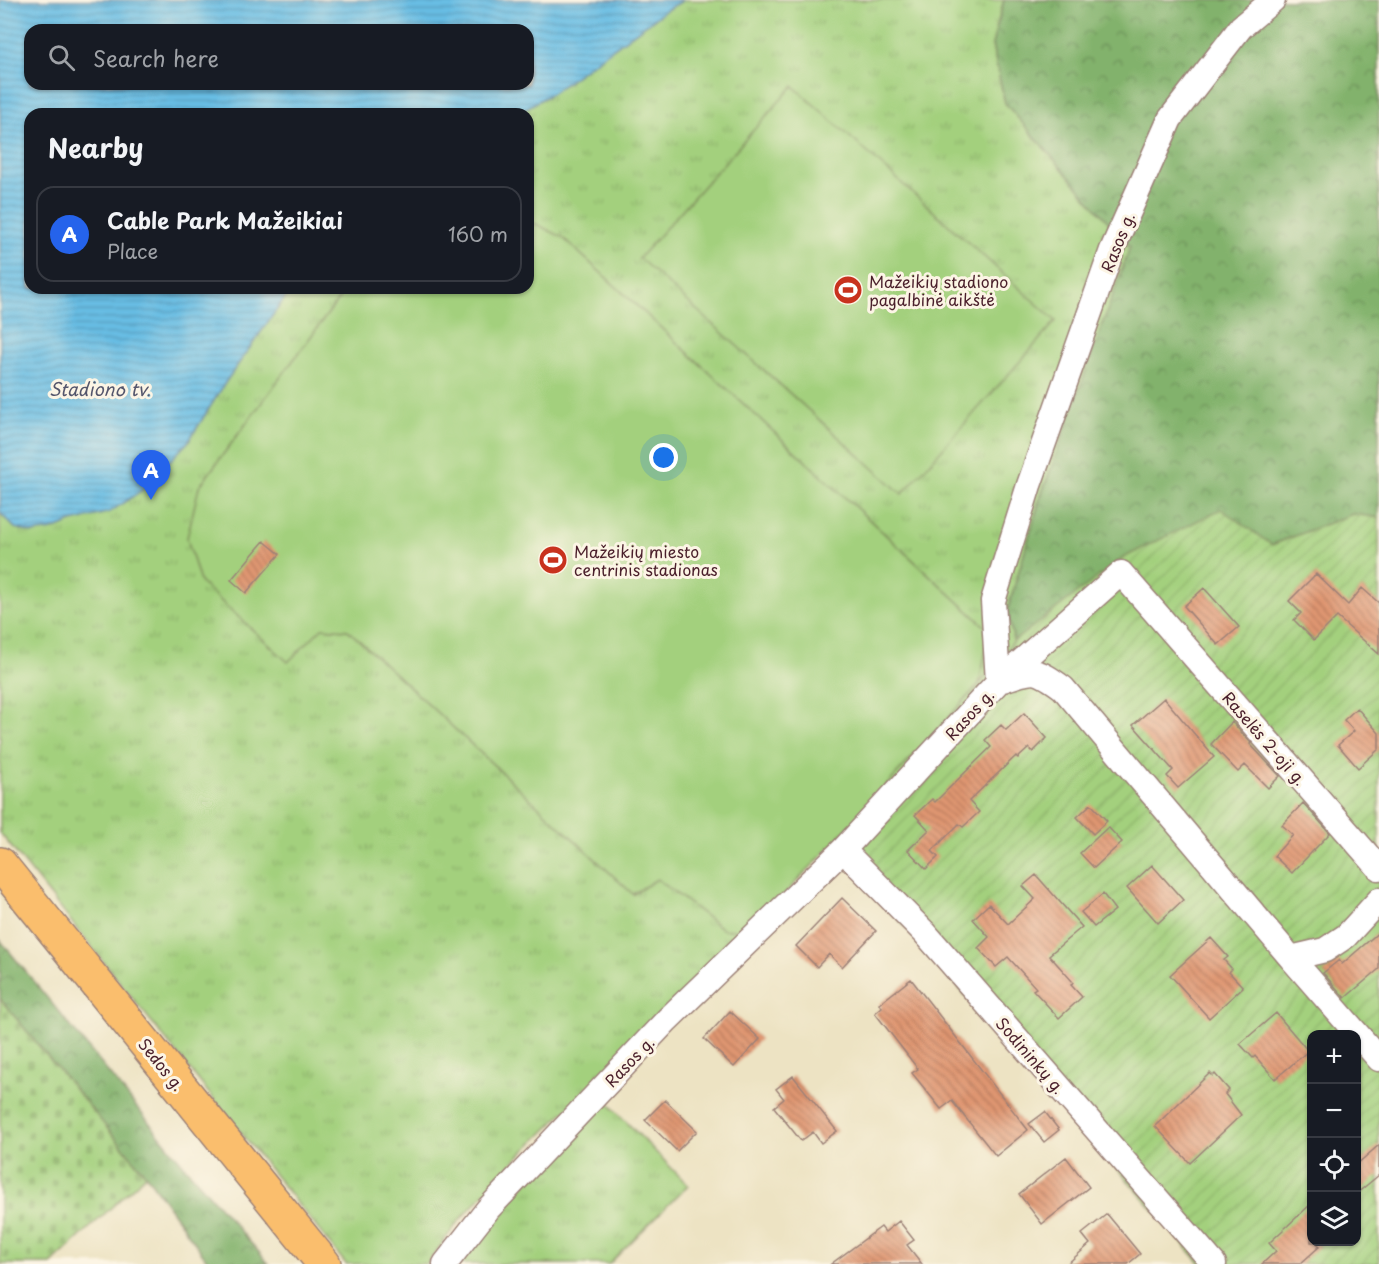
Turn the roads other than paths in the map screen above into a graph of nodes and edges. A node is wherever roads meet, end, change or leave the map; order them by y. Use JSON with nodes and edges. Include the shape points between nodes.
{"nodes":[{"id":1,"x":1273,"y":0,"type":"edge"},
{"id":2,"x":998,"y":682,"type":"junction"},
{"id":3,"x":843,"y":850,"type":"junction"},
{"id":4,"x":0,"y":864,"type":"edge"},
{"id":5,"x":1379,"y":868,"type":"edge"},
{"id":6,"x":1379,"y":900,"type":"edge"},
{"id":7,"x":1291,"y":958,"type":"junction"},
{"id":8,"x":1379,"y":1059,"type":"edge"},
{"id":9,"x":324,"y":1264,"type":"edge"},
{"id":10,"x":445,"y":1264,"type":"edge"},
{"id":11,"x":1214,"y":1264,"type":"edge"}],
"edges":[{"from":1,"to":2,"type":"street","name":"Rasos g.","via":[[1241,27],[1170,119],[1112,250],[1029,485],[993,601]]},
{"from":2,"to":3,"type":"street","name":"Rasos g."},
{"from":2,"to":5,"type":"street","name":"Raselės 2-oji g.","via":[[1121,573]]},
{"from":2,"to":7,"type":"street","via":[[1030,670],[1046,675],[1063,688]]},
{"from":3,"to":10,"type":"street","name":"Rasos g.","via":[[659,1029],[488,1209]]},
{"from":3,"to":11,"type":"street","name":"Sodininkų g.","via":[[925,933]]},
{"from":4,"to":9,"type":"main road","name":"Sedos g."},
{"from":6,"to":7,"type":"street","via":[[1346,936],[1325,950]]},
{"from":7,"to":8,"type":"street"}]}
